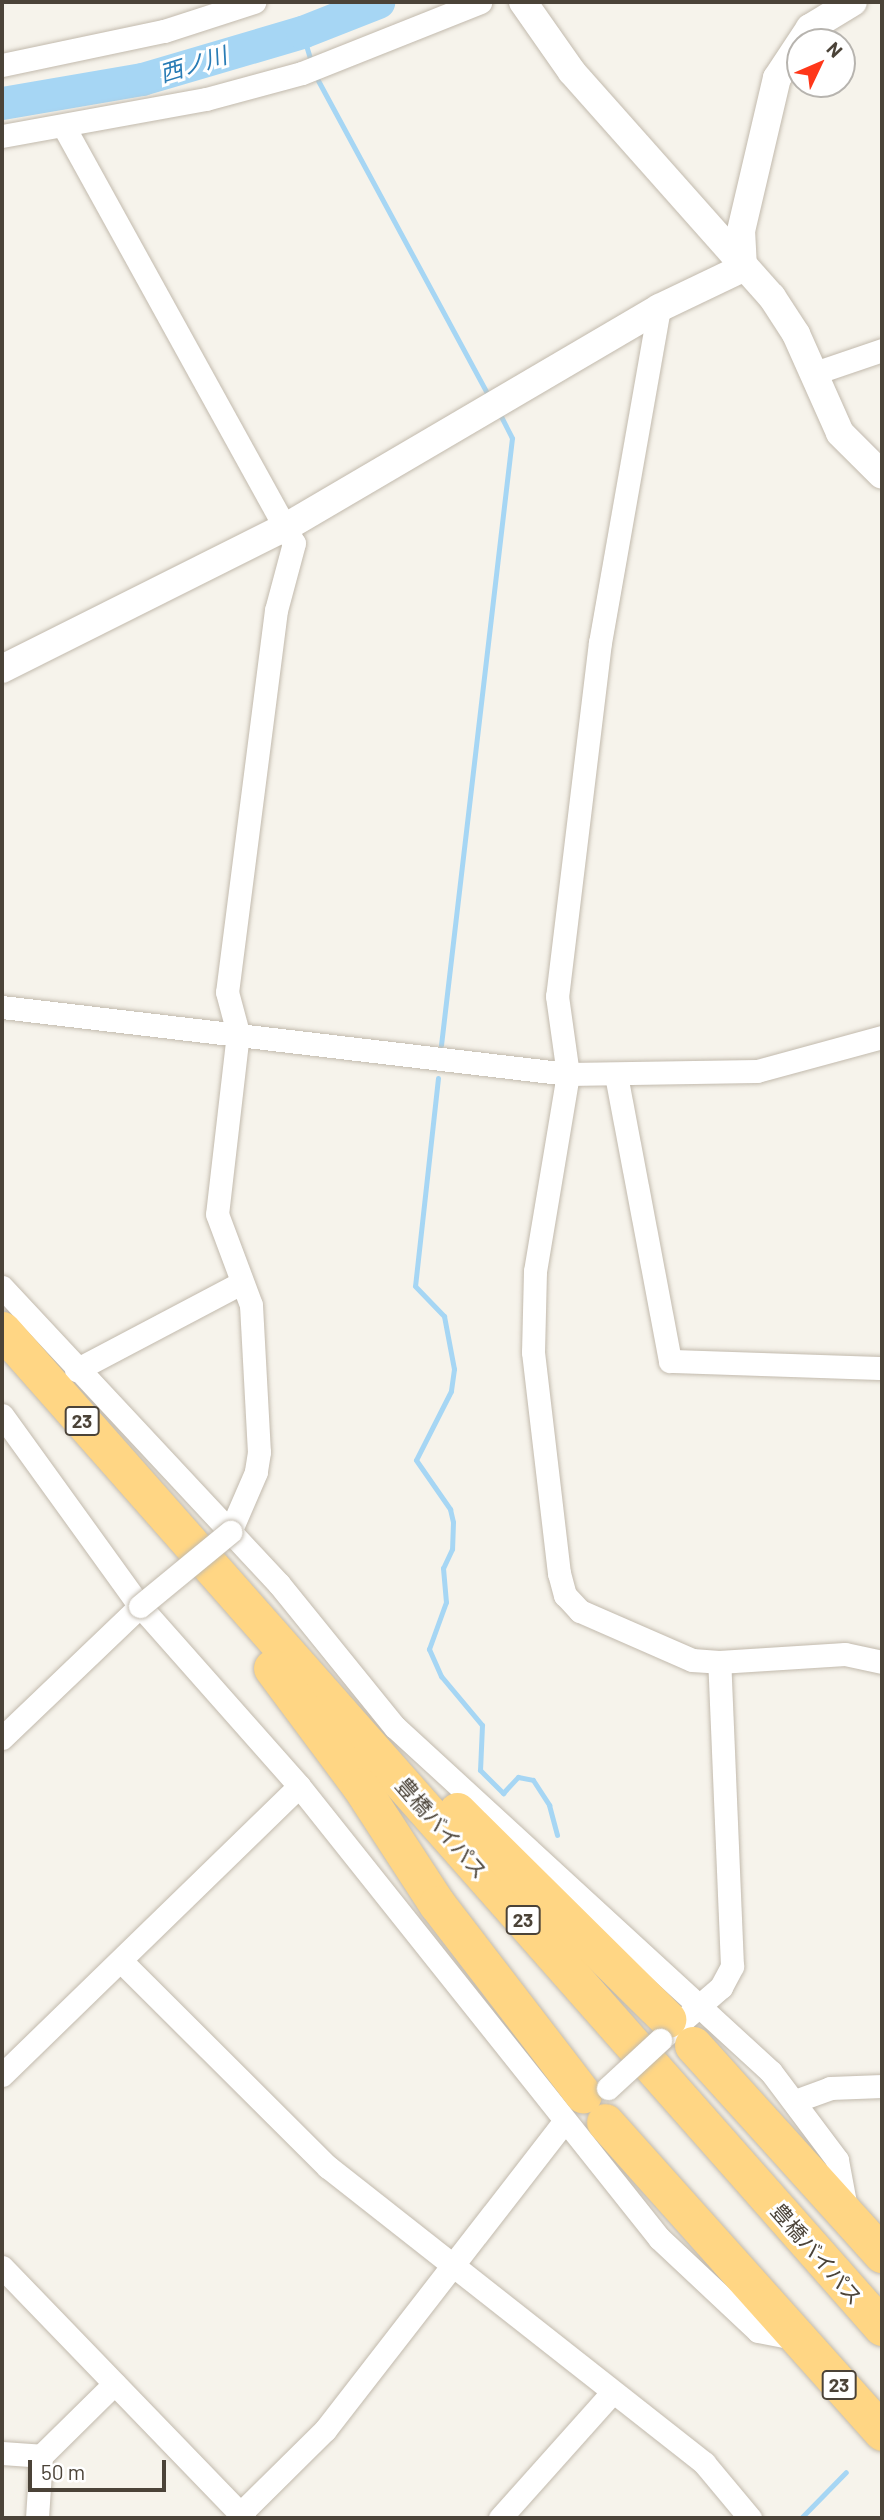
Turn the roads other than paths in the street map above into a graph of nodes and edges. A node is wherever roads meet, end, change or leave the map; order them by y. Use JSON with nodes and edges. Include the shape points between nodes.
{"nodes":[{"id":1,"x":254,"y":2,"type":"edge"},
{"id":2,"x":480,"y":2,"type":"edge"},
{"id":3,"x":523,"y":2,"type":"edge"},
{"id":4,"x":853,"y":2,"type":"edge"},
{"id":5,"x":2,"y":65,"type":"edge"},
{"id":6,"x":64,"y":127,"type":"junction"},
{"id":7,"x":2,"y":136,"type":"edge"},
{"id":8,"x":743,"y":268,"type":"junction"},
{"id":9,"x":659,"y":309,"type":"junction"},
{"id":10,"x":882,"y":350,"type":"edge"},
{"id":11,"x":812,"y":374,"type":"junction"},
{"id":12,"x":882,"y":475,"type":"edge"},
{"id":13,"x":286,"y":527,"type":"junction"},
{"id":14,"x":2,"y":669,"type":"edge"},
{"id":15,"x":2,"y":1007,"type":"edge"},
{"id":16,"x":238,"y":1033,"type":"junction"},
{"id":17,"x":882,"y":1037,"type":"edge"},
{"id":18,"x":568,"y":1074,"type":"junction"},
{"id":19,"x":616,"y":1075,"type":"junction"},
{"id":20,"x":242,"y":1283,"type":"junction"},
{"id":21,"x":2,"y":1287,"type":"edge"},
{"id":22,"x":2,"y":1330,"type":"edge"},
{"id":23,"x":882,"y":1368,"type":"edge"},
{"id":24,"x":76,"y":1370,"type":"junction"},
{"id":25,"x":2,"y":1415,"type":"edge"},
{"id":26,"x":163,"y":1513,"type":"junction"},
{"id":27,"x":230,"y":1532,"type":"junction"},
{"id":28,"x":140,"y":1606,"type":"junction"},
{"id":29,"x":257,"y":1618,"type":"junction"},
{"id":30,"x":719,"y":1662,"type":"junction"},
{"id":31,"x":882,"y":1662,"type":"edge"},
{"id":32,"x":2,"y":1738,"type":"edge"},
{"id":33,"x":299,"y":1786,"type":"junction"},
{"id":34,"x":122,"y":1962,"type":"junction"},
{"id":35,"x":700,"y":2003,"type":"junction"},
{"id":36,"x":673,"y":2035,"type":"junction"},
{"id":37,"x":2,"y":2076,"type":"edge"},
{"id":38,"x":882,"y":2086,"type":"edge"},
{"id":39,"x":795,"y":2101,"type":"junction"},
{"id":40,"x":585,"y":2111,"type":"junction"},
{"id":41,"x":846,"y":2210,"type":"junction"},
{"id":42,"x":882,"y":2254,"type":"edge"},
{"id":43,"x":2,"y":2267,"type":"edge"},
{"id":44,"x":451,"y":2267,"type":"junction"},
{"id":45,"x":882,"y":2327,"type":"edge"},
{"id":46,"x":114,"y":2384,"type":"junction"},
{"id":47,"x":611,"y":2394,"type":"junction"},
{"id":48,"x":882,"y":2432,"type":"edge"},
{"id":49,"x":2,"y":2453,"type":"edge"},
{"id":50,"x":41,"y":2456,"type":"junction"},
{"id":51,"x":242,"y":2516,"type":"edge"},
{"id":52,"x":37,"y":2518,"type":"edge"},
{"id":53,"x":500,"y":2518,"type":"edge"},
{"id":54,"x":750,"y":2518,"type":"edge"}],
"edges":[{"from":1,"to":5,"type":"street","via":[[164,31]]},
{"from":2,"to":6,"type":"street","via":[[312,70],[206,99]]},
{"from":3,"to":8,"type":"street","via":[[572,72]]},
{"from":4,"to":8,"type":"street","via":[[810,28],[777,78],[741,231]]},
{"from":6,"to":7,"type":"street"},
{"from":6,"to":13,"type":"street"},
{"from":8,"to":9,"type":"street"},
{"from":8,"to":11,"type":"street","via":[[772,297],[796,334]]},
{"from":9,"to":13,"type":"street"},
{"from":9,"to":18,"type":"street","via":[[600,642],[563,930],[557,996]]},
{"from":10,"to":11,"type":"street"},
{"from":11,"to":12,"type":"street","via":[[840,433]]},
{"from":13,"to":14,"type":"street"},
{"from":13,"to":16,"type":"street","via":[[294,543],[276,610],[228,992]]},
{"from":15,"to":16,"type":"street"},
{"from":16,"to":18,"type":"street"},
{"from":16,"to":20,"type":"street","via":[[217,1214]]},
{"from":17,"to":19,"type":"street","via":[[757,1071]]},
{"from":18,"to":19,"type":"street"},
{"from":18,"to":30,"type":"street","via":[[535,1271],[534,1353],[559,1573],[565,1595],[580,1611],[692,1660]]},
{"from":19,"to":23,"type":"street","via":[[670,1361]]},
{"from":20,"to":24,"type":"street"},
{"from":20,"to":27,"type":"street","via":[[251,1305],[259,1452],[256,1472]]},
{"from":21,"to":24,"type":"street"},
{"from":22,"to":26,"type":"highway","name":"豊橋バイパス","number":"23"},
{"from":24,"to":27,"type":"street"},
{"from":25,"to":28,"type":"street"},
{"from":26,"to":29,"type":"highway","name":"豊橋バイパス","number":"23"},
{"from":26,"to":40,"type":"highway","number":"23","via":[[210,1591],[360,1786]]},
{"from":27,"to":28,"type":"street","bridge":true},
{"from":27,"to":35,"type":"street","via":[[279,1584],[395,1727]]},
{"from":28,"to":32,"type":"street"},
{"from":28,"to":33,"type":"street"},
{"from":29,"to":36,"type":"highway","number":"23"},
{"from":29,"to":45,"type":"highway","name":"豊橋バイパス","number":"23"},
{"from":30,"to":31,"type":"street","via":[[845,1654]]},
{"from":30,"to":35,"type":"street","via":[[732,1966],[721,1987]]},
{"from":33,"to":34,"type":"street"},
{"from":33,"to":40,"type":"street"},
{"from":34,"to":37,"type":"street"},
{"from":34,"to":44,"type":"street","via":[[328,2167]]},
{"from":35,"to":36,"type":"street"},
{"from":35,"to":39,"type":"street"},
{"from":36,"to":40,"type":"street","bridge":true},
{"from":36,"to":41,"type":"highway","number":"23"},
{"from":38,"to":39,"type":"street","via":[[830,2088]]},
{"from":39,"to":41,"type":"street","via":[[837,2160]]},
{"from":40,"to":44,"type":"street"},
{"from":40,"to":48,"type":"highway","number":"23"},
{"from":41,"to":42,"type":"highway","number":"23"},
{"from":43,"to":46,"type":"street"},
{"from":44,"to":47,"type":"street"},
{"from":44,"to":51,"type":"street","via":[[325,2430]]},
{"from":46,"to":50,"type":"street"},
{"from":46,"to":51,"type":"street"},
{"from":47,"to":53,"type":"street"},
{"from":47,"to":54,"type":"street","via":[[704,2463]]},
{"from":49,"to":50,"type":"street"},
{"from":50,"to":52,"type":"street"}]}
